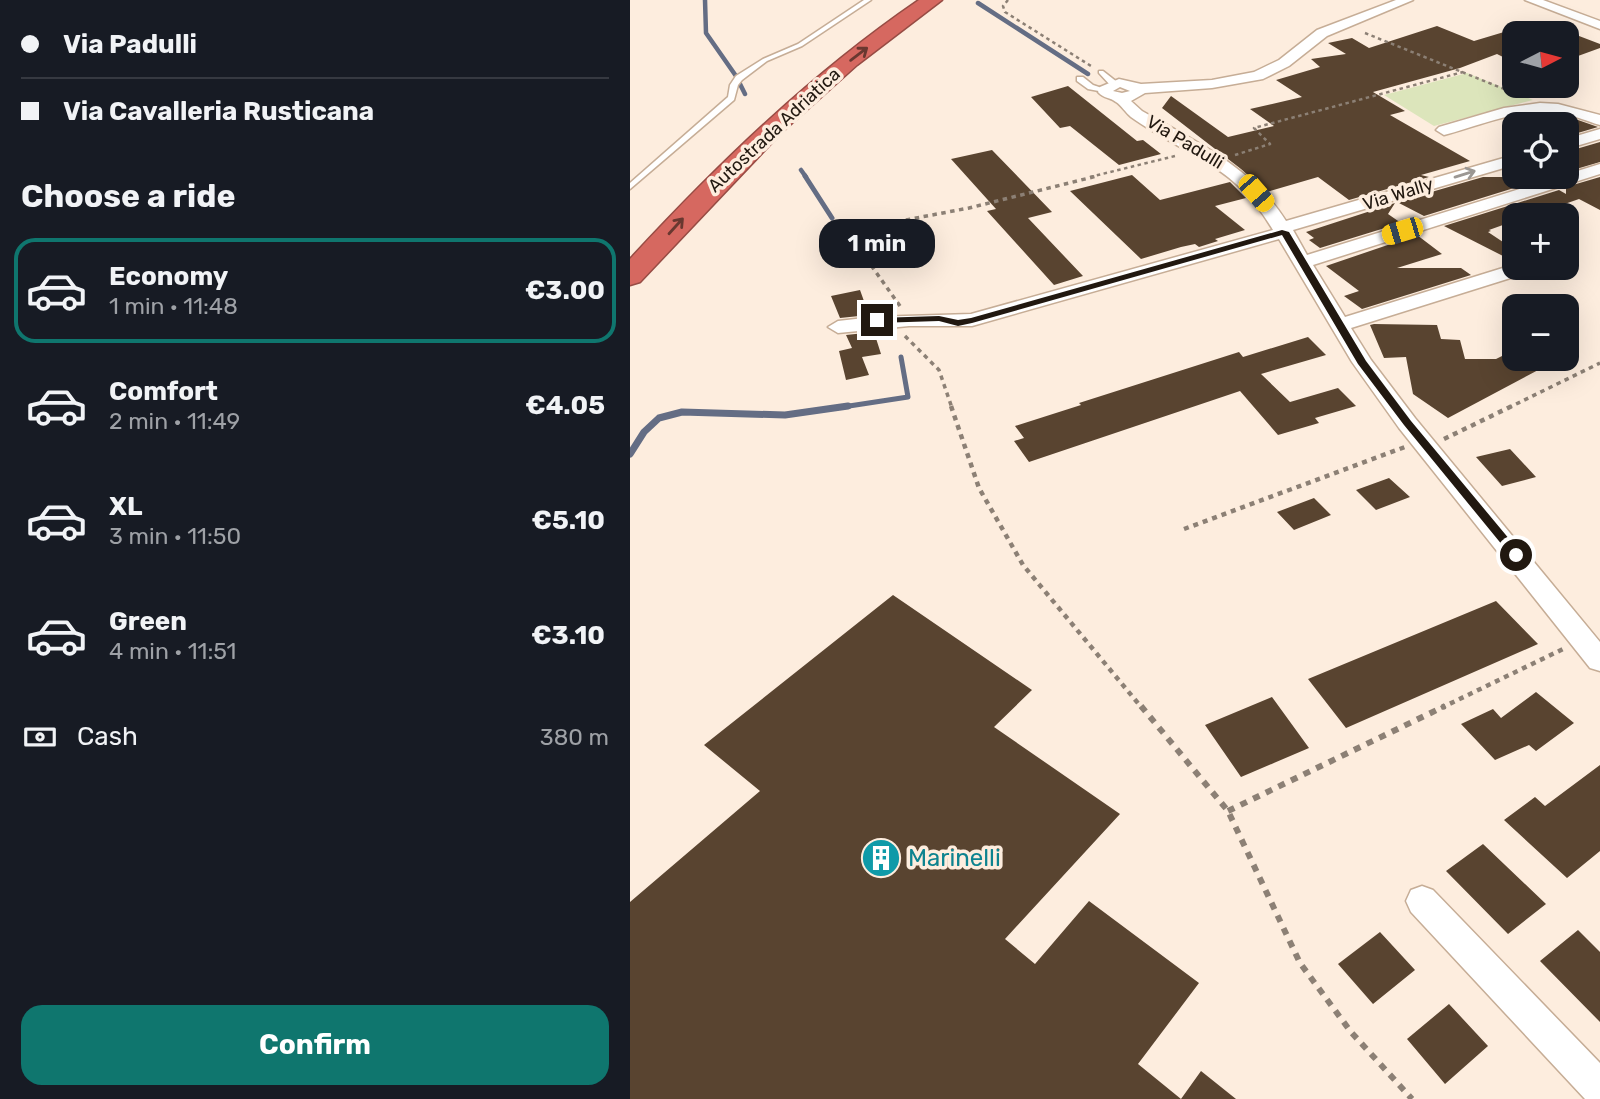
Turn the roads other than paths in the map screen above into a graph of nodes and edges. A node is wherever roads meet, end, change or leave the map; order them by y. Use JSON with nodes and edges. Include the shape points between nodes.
{"nodes":[{"id":1,"x":868,"y":0,"type":"edge"},
{"id":2,"x":902,"y":0,"type":"edge"},
{"id":3,"x":932,"y":0,"type":"edge"},
{"id":4,"x":1407,"y":0,"type":"edge"},
{"id":5,"x":1531,"y":0,"type":"edge"},
{"id":6,"x":1600,"y":25,"type":"edge"},
{"id":7,"x":1101,"y":72,"type":"road end"},
{"id":8,"x":1080,"y":79,"type":"dead end"},
{"id":9,"x":1120,"y":90,"type":"junction"},
{"id":10,"x":1600,"y":120,"type":"edge"},
{"id":11,"x":1444,"y":130,"type":"dead end"},
{"id":12,"x":1600,"y":134,"type":"edge"},
{"id":13,"x":1579,"y":140,"type":"edge"},
{"id":14,"x":710,"y":157,"type":"dead end"},
{"id":15,"x":1502,"y":163,"type":"edge"},
{"id":16,"x":1600,"y":169,"type":"edge"},
{"id":17,"x":630,"y":187,"type":"edge"},
{"id":18,"x":1284,"y":230,"type":"junction"},
{"id":19,"x":1304,"y":262,"type":"junction"},
{"id":20,"x":1502,"y":274,"type":"edge"},
{"id":21,"x":630,"y":276,"type":"edge"},
{"id":22,"x":1340,"y":325,"type":"junction"},
{"id":23,"x":838,"y":327,"type":"dead end"},
{"id":24,"x":1600,"y":661,"type":"edge"},
{"id":25,"x":1422,"y":901,"type":"dead end"},
{"id":26,"x":1600,"y":1089,"type":"edge"}],
"edges":[{"from":1,"to":17,"type":"lane","via":[[739,78],[731,98]]},
{"from":2,"to":14,"type":"highway","name":"Autostrada Adriatica","via":[[799,76]]},
{"from":21,"to":3,"type":"highway","name":"Autostrada Adriatica","one_way":true,"via":[[728,168],[837,71]]},
{"from":4,"to":9,"type":"street","via":[[1322,33],[1284,63],[1258,76]]},
{"from":5,"to":6,"type":"street"},
{"from":7,"to":9,"type":"lane"},
{"from":8,"to":9,"type":"lane","via":[[1091,87]]},
{"from":9,"to":18,"type":"street","name":"Via Padulli","via":[[1126,105],[1137,114],[1243,179]]},
{"from":10,"to":11,"type":"street","via":[[1542,106]]},
{"from":12,"to":13,"type":"street"},
{"from":18,"to":15,"type":"street","name":"Via Wally","one_way":true},
{"from":16,"to":19,"type":"street"},
{"from":18,"to":19,"type":"street","name":"Via Padulli"},
{"from":18,"to":23,"type":"street","name":"Via Wally","via":[[972,320],[902,319]]},
{"from":19,"to":22,"type":"street","name":"Via Padulli"},
{"from":20,"to":22,"type":"street"},
{"from":22,"to":24,"type":"street","name":"Via Padulli","via":[[1362,362]]},
{"from":25,"to":26,"type":"street"}]}
